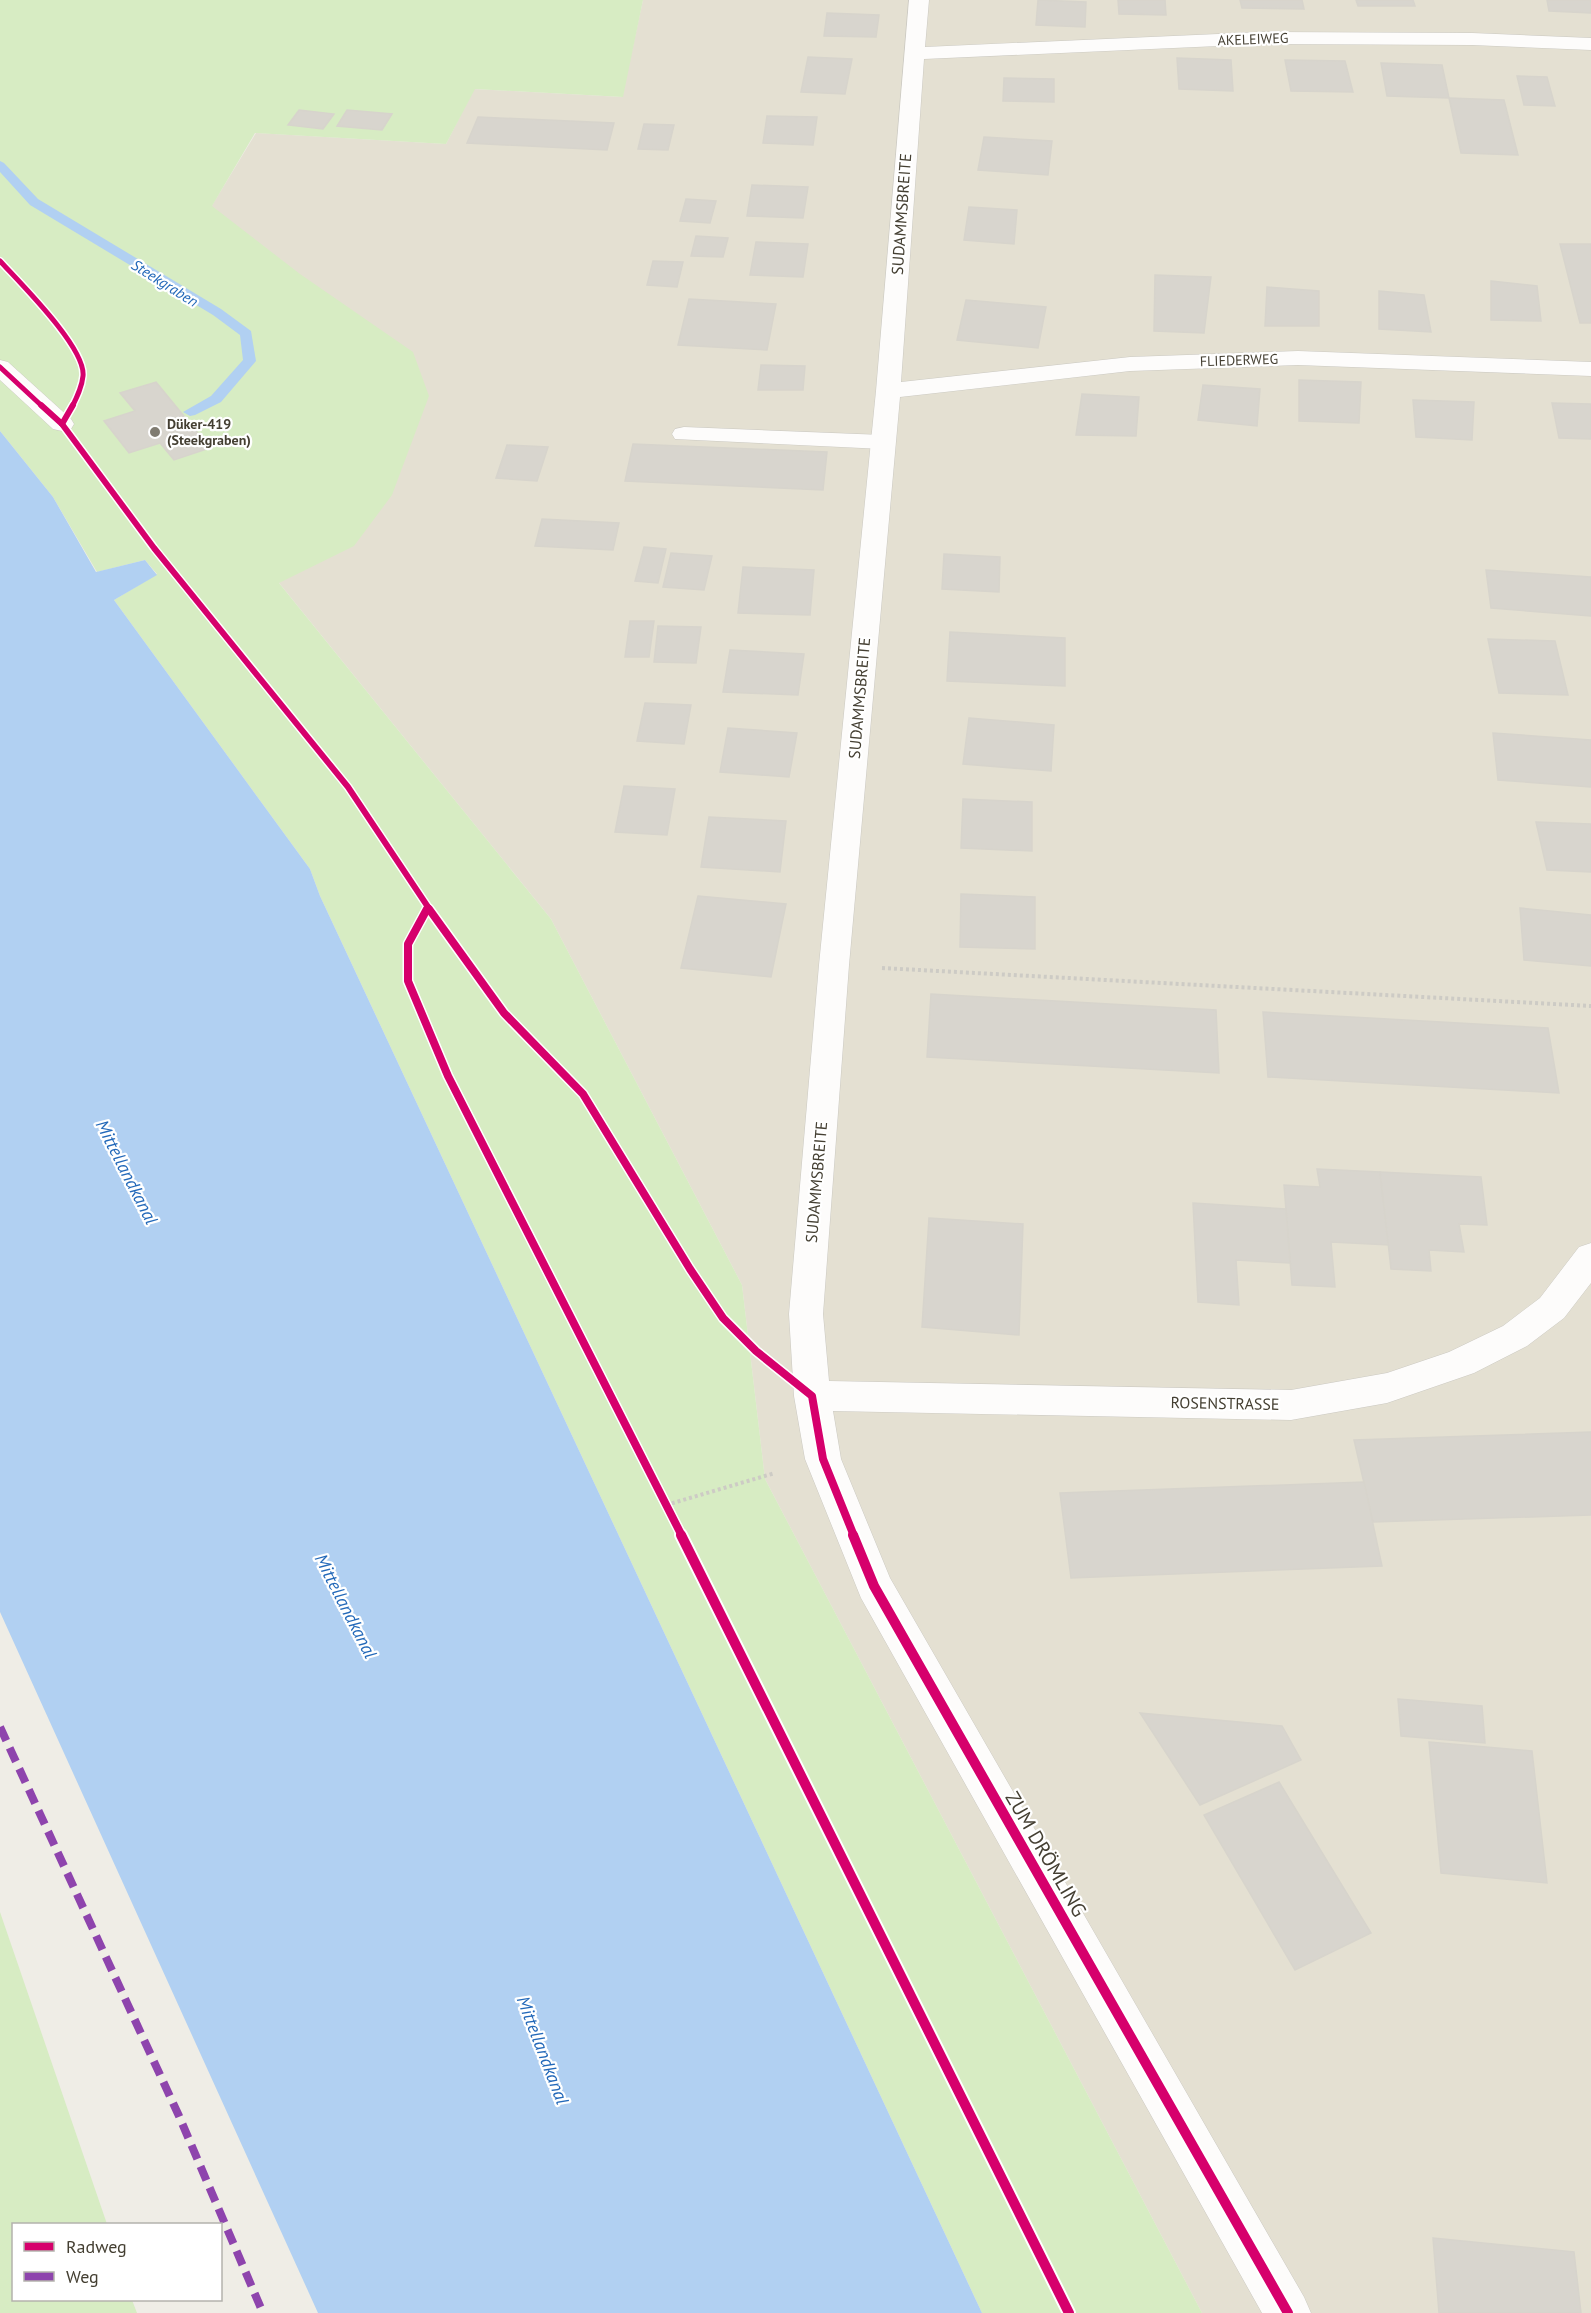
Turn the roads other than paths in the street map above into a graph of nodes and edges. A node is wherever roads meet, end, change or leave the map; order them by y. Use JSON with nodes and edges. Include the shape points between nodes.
{"nodes":[{"id":1,"x":919,"y":0,"type":"edge"},
{"id":2,"x":1591,"y":44,"type":"edge"},
{"id":3,"x":916,"y":53,"type":"junction"},
{"id":4,"x":0,"y":367,"type":"edge"},
{"id":5,"x":1591,"y":369,"type":"edge"},
{"id":6,"x":888,"y":391,"type":"junction"},
{"id":7,"x":62,"y":424,"type":"dead end"},
{"id":8,"x":684,"y":434,"type":"dead end"},
{"id":9,"x":883,"y":442,"type":"junction"},
{"id":10,"x":1590,"y":1264,"type":"edge"},
{"id":11,"x":812,"y":1396,"type":"junction"},
{"id":12,"x":1288,"y":2313,"type":"edge"}],
"edges":[{"from":1,"to":3,"type":"street","name":"SUDAMMSBREITE"},
{"from":2,"to":3,"type":"street","name":"AKELEIWEG","via":[[1263,38]]},
{"from":3,"to":6,"type":"street","name":"SUDAMMSBREITE"},
{"from":4,"to":7,"type":"street"},
{"from":5,"to":6,"type":"street","name":"FLIEDERWEG","via":[[1298,358],[1130,364]]},
{"from":6,"to":9,"type":"street","name":"SUDAMMSBREITE"},
{"from":8,"to":9,"type":"street"},
{"from":9,"to":11,"type":"street","name":"SUDAMMSBREITE","via":[[806,1314]]},
{"from":10,"to":11,"type":"street","name":"ROSENSTRASSE","via":[[1552,1308],[1515,1336],[1461,1363],[1387,1388],[1291,1405]]},
{"from":11,"to":12,"type":"street","name":"ZUM DRÖMLING","via":[[823,1459],[874,1586]]}]}
